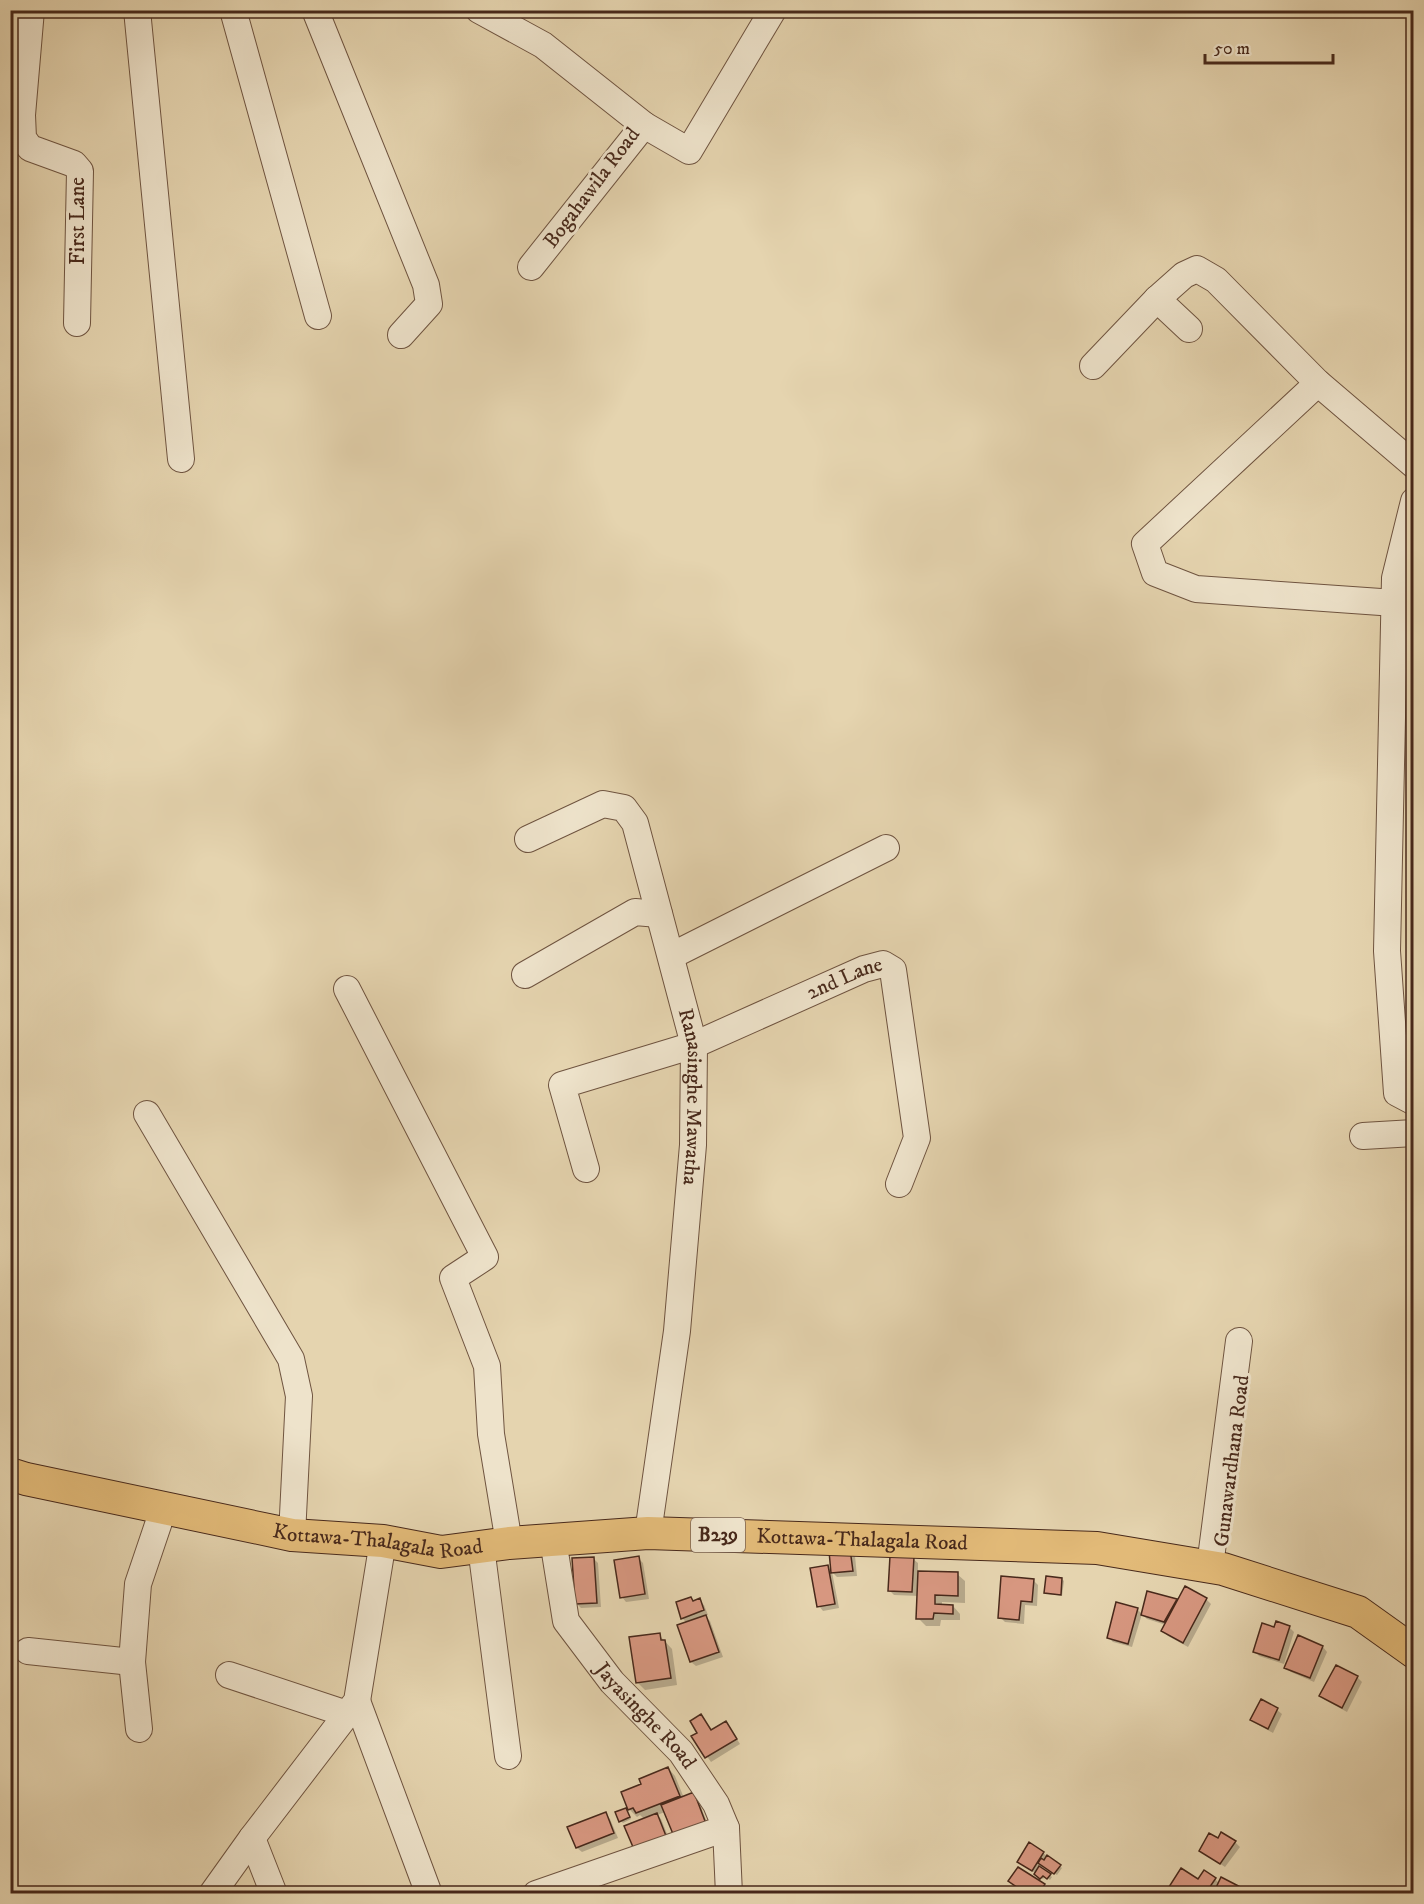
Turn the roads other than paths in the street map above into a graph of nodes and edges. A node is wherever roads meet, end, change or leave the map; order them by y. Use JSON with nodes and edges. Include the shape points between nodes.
{"nodes":[{"id":1,"x":31,"y":10,"type":"edge"},
{"id":2,"x":137,"y":10,"type":"edge"},
{"id":3,"x":233,"y":10,"type":"edge"},
{"id":4,"x":315,"y":10,"type":"edge"},
{"id":5,"x":773,"y":10,"type":"edge"},
{"id":6,"x":490,"y":13,"type":"edge"},
{"id":7,"x":644,"y":125,"type":"junction"},
{"id":8,"x":531,"y":267,"type":"dead end"},
{"id":9,"x":1157,"y":299,"type":"junction"},
{"id":10,"x":318,"y":316,"type":"dead end"},
{"id":11,"x":77,"y":323,"type":"dead end"},
{"id":12,"x":1189,"y":329,"type":"dead end"},
{"id":13,"x":402,"y":335,"type":"dead end"},
{"id":14,"x":1093,"y":366,"type":"dead end"},
{"id":15,"x":1318,"y":383,"type":"junction"},
{"id":16,"x":180,"y":459,"type":"dead end"},
{"id":17,"x":1413,"y":465,"type":"edge"},
{"id":18,"x":1413,"y":501,"type":"edge"},
{"id":19,"x":1395,"y":603,"type":"junction"},
{"id":20,"x":528,"y":839,"type":"dead end"},
{"id":21,"x":886,"y":848,"type":"dead end"},
{"id":22,"x":659,"y":914,"type":"junction"},
{"id":23,"x":671,"y":956,"type":"junction"},
{"id":24,"x":525,"y":975,"type":"dead end"},
{"id":25,"x":346,"y":989,"type":"dead end"},
{"id":26,"x":694,"y":1045,"type":"junction"},
{"id":27,"x":1413,"y":1102,"type":"edge"},
{"id":28,"x":147,"y":1114,"type":"dead end"},
{"id":29,"x":1413,"y":1133,"type":"edge"},
{"id":30,"x":1363,"y":1136,"type":"dead end"},
{"id":31,"x":586,"y":1169,"type":"dead end"},
{"id":32,"x":899,"y":1184,"type":"dead end"},
{"id":33,"x":1243,"y":1348,"type":"dead end"},
{"id":34,"x":10,"y":1474,"type":"edge"},
{"id":35,"x":165,"y":1507,"type":"junction"},
{"id":36,"x":648,"y":1533,"type":"junction"},
{"id":37,"x":292,"y":1535,"type":"junction"},
{"id":38,"x":553,"y":1540,"type":"junction"},
{"id":39,"x":383,"y":1541,"type":"junction"},
{"id":40,"x":495,"y":1545,"type":"junction"},
{"id":41,"x":1215,"y":1567,"type":"junction"},
{"id":42,"x":28,"y":1651,"type":"dead end"},
{"id":43,"x":1413,"y":1652,"type":"edge"},
{"id":44,"x":132,"y":1662,"type":"junction"},
{"id":45,"x":230,"y":1675,"type":"dead end"},
{"id":46,"x":352,"y":1708,"type":"junction"},
{"id":47,"x":139,"y":1729,"type":"dead end"},
{"id":48,"x":508,"y":1756,"type":"dead end"},
{"id":49,"x":726,"y":1828,"type":"junction"},
{"id":50,"x":252,"y":1838,"type":"junction"},
{"id":51,"x":212,"y":1893,"type":"edge"},
{"id":52,"x":274,"y":1893,"type":"edge"},
{"id":53,"x":429,"y":1893,"type":"edge"},
{"id":54,"x":536,"y":1893,"type":"edge"},
{"id":55,"x":729,"y":1893,"type":"edge"}],
"edges":[{"from":1,"to":11,"type":"street","name":"First Lane","via":[[23,138],[30,148],[74,164],[80,171]]},
{"from":2,"to":16,"type":"street"},
{"from":3,"to":10,"type":"street"},
{"from":4,"to":13,"type":"street","via":[[426,285],[429,304]]},
{"from":5,"to":7,"type":"street","via":[[688,151]]},
{"from":6,"to":7,"type":"street","name":"Bogahawila Road","via":[[543,45]]},
{"from":7,"to":8,"type":"street","name":"Bogahawila Road"},
{"from":9,"to":12,"type":"street"},
{"from":9,"to":14,"type":"street"},
{"from":9,"to":15,"type":"street","via":[[1184,274],[1197,270],[1208,274]]},
{"from":15,"to":17,"type":"street"},
{"from":15,"to":19,"type":"street","via":[[1145,544],[1155,573],[1196,589]]},
{"from":18,"to":19,"type":"street","via":[[1395,578]]},
{"from":19,"to":27,"type":"street","via":[[1387,951],[1397,1093]]},
{"from":20,"to":22,"type":"street","name":"Ranasinghe Mawatha","via":[[603,804],[624,808],[635,823]]},
{"from":21,"to":23,"type":"street"},
{"from":22,"to":23,"type":"street","name":"Ranasinghe Mawatha"},
{"from":22,"to":24,"type":"street","via":[[635,912]]},
{"from":23,"to":26,"type":"street","name":"Ranasinghe Mawatha"},
{"from":25,"to":40,"type":"street","via":[[485,1257],[453,1278],[487,1366]]},
{"from":26,"to":31,"type":"street","via":[[562,1085]]},
{"from":26,"to":32,"type":"street","name":"2nd Lane","via":[[864,969],[883,964],[893,970],[917,1138]]},
{"from":26,"to":36,"type":"street","name":"Ranasinghe Mawatha","via":[[693,1145],[677,1330]]},
{"from":28,"to":37,"type":"street","via":[[291,1359],[299,1395]]},
{"from":29,"to":30,"type":"street"},
{"from":33,"to":41,"type":"street"},
{"from":34,"to":35,"type":"main road","name":"Kottawa-Thalagala Road","number":"B239"},
{"from":35,"to":37,"type":"main road","name":"Kottawa-Thalagala Road","number":"B239"},
{"from":35,"to":44,"type":"street","via":[[138,1584]]},
{"from":36,"to":38,"type":"main road","name":"Kottawa-Thalagala Road","number":"B239"},
{"from":36,"to":41,"type":"main road","name":"Kottawa-Thalagala Road","number":"B239","via":[[1097,1548]]},
{"from":37,"to":39,"type":"main road","name":"Kottawa-Thalagala Road","number":"B239"},
{"from":38,"to":40,"type":"main road","name":"Kottawa-Thalagala Road","number":"B239"},
{"from":38,"to":49,"type":"street","name":"Jayasinghe Road","via":[[566,1621],[612,1682],[681,1752],[716,1804]]},
{"from":39,"to":40,"type":"main road","name":"Kottawa-Thalagala Road","number":"B239","via":[[441,1551]]},
{"from":39,"to":46,"type":"street"},
{"from":40,"to":48,"type":"street"},
{"from":41,"to":43,"type":"main road","name":"Kottawa-Thalagala Road","number":"B239","via":[[1358,1612]]},
{"from":42,"to":44,"type":"street"},
{"from":44,"to":47,"type":"street"},
{"from":45,"to":46,"type":"street"},
{"from":46,"to":50,"type":"street"},
{"from":46,"to":53,"type":"street"},
{"from":49,"to":54,"type":"street"},
{"from":49,"to":55,"type":"street","name":"Jayasinghe Road"},
{"from":50,"to":51,"type":"street"},
{"from":50,"to":52,"type":"street"}]}
